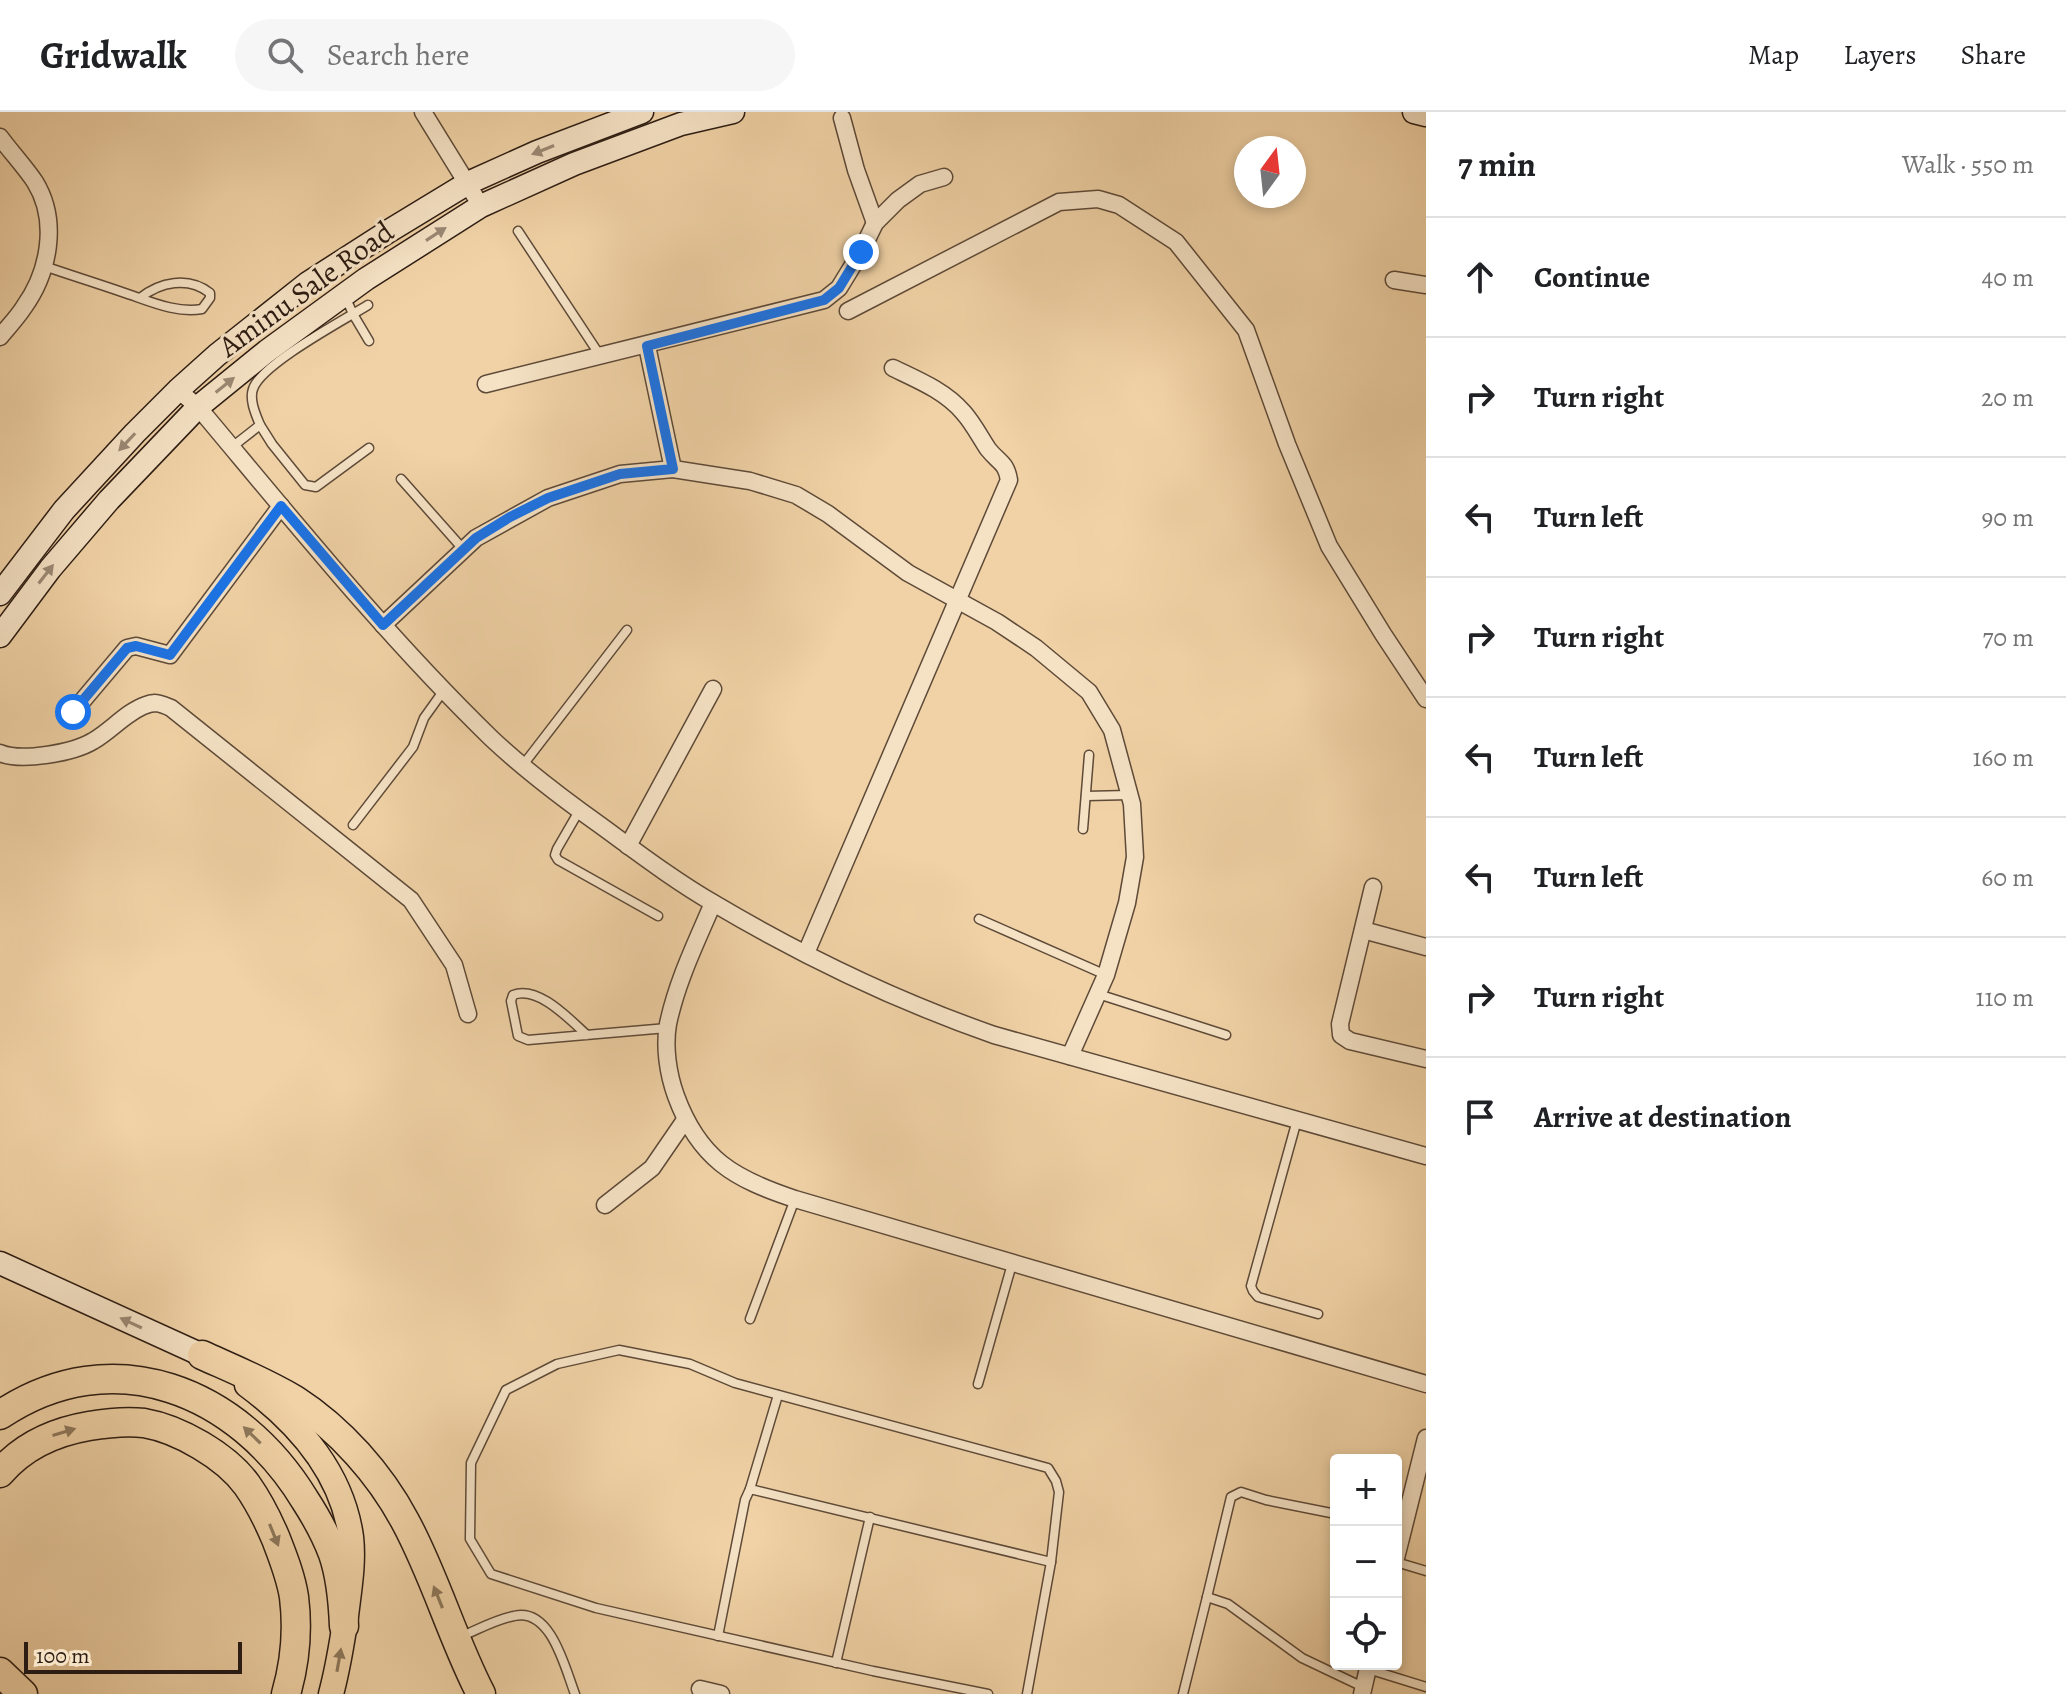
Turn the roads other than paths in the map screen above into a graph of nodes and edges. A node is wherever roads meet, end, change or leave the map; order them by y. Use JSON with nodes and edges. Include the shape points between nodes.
{"nodes":[{"id":1,"x":423,"y":112,"type":"edge"},
{"id":2,"x":642,"y":112,"type":"edge"},
{"id":3,"x":733,"y":112,"type":"edge"},
{"id":4,"x":1414,"y":112,"type":"edge"},
{"id":5,"x":1426,"y":115,"type":"edge"},
{"id":6,"x":842,"y":118,"type":"dead end"},
{"id":7,"x":0,"y":137,"type":"edge"},
{"id":8,"x":944,"y":177,"type":"dead end"},
{"id":9,"x":468,"y":183,"type":"junction"},
{"id":10,"x":481,"y":206,"type":"junction"},
{"id":11,"x":875,"y":223,"type":"junction"},
{"id":12,"x":518,"y":231,"type":"dead end"},
{"id":13,"x":44,"y":266,"type":"junction"},
{"id":14,"x":1394,"y":280,"type":"dead end"},
{"id":15,"x":1426,"y":285,"type":"edge"},
{"id":16,"x":140,"y":298,"type":"junction"},
{"id":17,"x":348,"y":305,"type":"junction"},
{"id":18,"x":368,"y":305,"type":"dead end"},
{"id":19,"x":848,"y":311,"type":"dead end"},
{"id":20,"x":0,"y":337,"type":"edge"},
{"id":21,"x":369,"y":341,"type":"dead end"},
{"id":22,"x":647,"y":346,"type":"junction"},
{"id":23,"x":601,"y":357,"type":"junction"},
{"id":24,"x":893,"y":368,"type":"dead end"},
{"id":25,"x":486,"y":384,"type":"dead end"},
{"id":26,"x":178,"y":390,"type":"junction"},
{"id":27,"x":198,"y":407,"type":"junction"},
{"id":28,"x":260,"y":425,"type":"junction"},
{"id":29,"x":232,"y":447,"type":"junction"},
{"id":30,"x":369,"y":448,"type":"dead end"},
{"id":31,"x":673,"y":469,"type":"junction"},
{"id":32,"x":401,"y":479,"type":"dead end"},
{"id":33,"x":281,"y":506,"type":"junction"},
{"id":34,"x":464,"y":550,"type":"junction"},
{"id":35,"x":0,"y":594,"type":"edge"},
{"id":36,"x":956,"y":600,"type":"junction"},
{"id":37,"x":383,"y":625,"type":"junction"},
{"id":38,"x":627,"y":630,"type":"dead end"},
{"id":39,"x":0,"y":636,"type":"edge"},
{"id":40,"x":445,"y":689,"type":"junction"},
{"id":41,"x":713,"y":689,"type":"dead end"},
{"id":42,"x":1426,"y":699,"type":"edge"},
{"id":43,"x":73,"y":712,"type":"dead end"},
{"id":44,"x":0,"y":753,"type":"edge"},
{"id":45,"x":1089,"y":755,"type":"dead end"},
{"id":46,"x":523,"y":765,"type":"junction"},
{"id":47,"x":1130,"y":795,"type":"junction"},
{"id":48,"x":1086,"y":796,"type":"junction"},
{"id":49,"x":579,"y":810,"type":"junction"},
{"id":50,"x":353,"y":825,"type":"dead end"},
{"id":51,"x":1083,"y":829,"type":"dead end"},
{"id":52,"x":628,"y":846,"type":"junction"},
{"id":53,"x":1373,"y":887,"type":"dead end"},
{"id":54,"x":713,"y":903,"type":"junction"},
{"id":55,"x":658,"y":916,"type":"dead end"},
{"id":56,"x":979,"y":919,"type":"dead end"},
{"id":57,"x":1363,"y":930,"type":"junction"},
{"id":58,"x":1426,"y":947,"type":"edge"},
{"id":59,"x":806,"y":953,"type":"junction"},
{"id":60,"x":1106,"y":975,"type":"junction"},
{"id":61,"x":1098,"y":994,"type":"junction"},
{"id":62,"x":468,"y":1014,"type":"dead end"},
{"id":63,"x":667,"y":1028,"type":"junction"},
{"id":64,"x":587,"y":1035,"type":"junction"},
{"id":65,"x":1226,"y":1035,"type":"dead end"},
{"id":66,"x":1070,"y":1056,"type":"junction"},
{"id":67,"x":1426,"y":1059,"type":"edge"},
{"id":68,"x":685,"y":1120,"type":"junction"},
{"id":69,"x":1297,"y":1120,"type":"junction"},
{"id":70,"x":1426,"y":1156,"type":"edge"},
{"id":71,"x":795,"y":1199,"type":"junction"},
{"id":72,"x":605,"y":1205,"type":"dead end"},
{"id":73,"x":0,"y":1263,"type":"edge"},
{"id":74,"x":1012,"y":1264,"type":"junction"},
{"id":75,"x":1318,"y":1314,"type":"dead end"},
{"id":76,"x":750,"y":1319,"type":"dead end"},
{"id":77,"x":202,"y":1355,"type":"junction"},
{"id":78,"x":978,"y":1384,"type":"dead end"},
{"id":79,"x":1426,"y":1384,"type":"edge"},
{"id":80,"x":778,"y":1395,"type":"junction"},
{"id":81,"x":0,"y":1415,"type":"edge"},
{"id":82,"x":1426,"y":1438,"type":"edge"},
{"id":83,"x":0,"y":1473,"type":"edge"},
{"id":84,"x":750,"y":1489,"type":"junction"},
{"id":85,"x":1330,"y":1513,"type":"edge"},
{"id":86,"x":870,"y":1517,"type":"junction"},
{"id":87,"x":1401,"y":1526,"type":"edge"},
{"id":88,"x":1051,"y":1562,"type":"junction"},
{"id":89,"x":1402,"y":1562,"type":"edge"},
{"id":90,"x":1426,"y":1571,"type":"edge"},
{"id":91,"x":1207,"y":1597,"type":"junction"},
{"id":92,"x":344,"y":1626,"type":"junction"},
{"id":93,"x":718,"y":1636,"type":"junction"},
{"id":94,"x":455,"y":1639,"type":"junction"},
{"id":95,"x":836,"y":1663,"type":"junction"},
{"id":96,"x":1368,"y":1670,"type":"edge"},
{"id":97,"x":1380,"y":1670,"type":"edge"},
{"id":98,"x":0,"y":1672,"type":"edge"},
{"id":99,"x":1426,"y":1687,"type":"edge"},
{"id":100,"x":700,"y":1689,"type":"dead end"},
{"id":101,"x":1362,"y":1690,"type":"edge"},
{"id":102,"x":23,"y":1694,"type":"edge"},
{"id":103,"x":286,"y":1694,"type":"edge"},
{"id":104,"x":331,"y":1694,"type":"edge"},
{"id":105,"x":481,"y":1694,"type":"edge"},
{"id":106,"x":575,"y":1694,"type":"edge"},
{"id":107,"x":721,"y":1694,"type":"edge"},
{"id":108,"x":988,"y":1694,"type":"edge"},
{"id":109,"x":1027,"y":1694,"type":"edge"},
{"id":110,"x":1183,"y":1694,"type":"edge"}],
"edges":[{"from":1,"to":9,"type":"street"},
{"from":2,"to":9,"type":"street","name":"Aminu Sale Road","one_way":true},
{"from":3,"to":10,"type":"street","name":"Aminu Sale Road","via":[[681,124]]},
{"from":4,"to":5,"type":"street"},
{"from":6,"to":11,"type":"street"},
{"from":7,"to":13,"type":"street","via":[[36,184],[45,209],[49,232]]},
{"from":8,"to":11,"type":"street","via":[[920,184]]},
{"from":9,"to":10,"type":"street"},
{"from":9,"to":26,"type":"street","name":"Aminu Sale Road","via":[[308,283]]},
{"from":17,"to":10,"type":"street","name":"Aminu Sale Road","one_way":true,"via":[[366,279]]},
{"from":11,"to":22,"type":"street","via":[[839,288],[824,300]]},
{"from":12,"to":23,"type":"lane"},
{"from":13,"to":16,"type":"lane"},
{"from":13,"to":20,"type":"street","via":[[24,307]]},
{"from":14,"to":15,"type":"street"},
{"from":16,"to":16,"type":"lane","via":[[174,283],[196,284],[210,293],[202,309],[193,311]]},
{"from":17,"to":18,"type":"lane"},
{"from":17,"to":21,"type":"lane"},
{"from":27,"to":17,"type":"street","name":"Aminu Sale Road","one_way":true,"via":[[267,351]]},
{"from":17,"to":28,"type":"lane","via":[[265,373],[253,389]]},
{"from":19,"to":42,"type":"street","via":[[1059,202],[1098,199],[1119,205],[1176,242],[1246,330],[1329,546]]},
{"from":22,"to":23,"type":"street"},
{"from":22,"to":31,"type":"street"},
{"from":23,"to":25,"type":"street"},
{"from":24,"to":36,"type":"street","via":[[949,398],[1007,468],[1009,480]]},
{"from":26,"to":27,"type":"street"},
{"from":26,"to":35,"type":"street","name":"Aminu Sale Road","one_way":true,"via":[[64,510]]},
{"from":27,"to":29,"type":"street"},
{"from":39,"to":27,"type":"street","name":"Aminu Sale Road","one_way":true,"via":[[59,557]]},
{"from":28,"to":29,"type":"lane"},
{"from":28,"to":30,"type":"lane","via":[[305,485],[316,487]]},
{"from":29,"to":33,"type":"street"},
{"from":31,"to":34,"type":"street","via":[[620,474],[548,498]]},
{"from":31,"to":36,"type":"street","via":[[750,481],[796,495]]},
{"from":32,"to":34,"type":"lane"},
{"from":33,"to":37,"type":"street"},
{"from":33,"to":43,"type":"street","via":[[170,655],[127,648]]},
{"from":34,"to":37,"type":"street"},
{"from":36,"to":47,"type":"street","via":[[1036,648],[1089,692],[1112,730]]},
{"from":36,"to":59,"type":"street"},
{"from":37,"to":40,"type":"street"},
{"from":38,"to":46,"type":"lane"},
{"from":40,"to":46,"type":"street"},
{"from":40,"to":50,"type":"lane","via":[[424,718],[413,747]]},
{"from":41,"to":52,"type":"street"},
{"from":44,"to":62,"type":"street","via":[[78,749],[147,704],[171,708],[411,900],[454,965]]},
{"from":45,"to":48,"type":"lane"},
{"from":46,"to":49,"type":"street"},
{"from":47,"to":48,"type":"lane"},
{"from":47,"to":60,"type":"street","via":[[1135,857]]},
{"from":48,"to":51,"type":"lane"},
{"from":49,"to":52,"type":"street"},
{"from":49,"to":55,"type":"lane","via":[[557,849],[558,860]]},
{"from":52,"to":54,"type":"street"},
{"from":53,"to":57,"type":"street"},
{"from":54,"to":59,"type":"street"},
{"from":54,"to":63,"type":"street","via":[[680,980]]},
{"from":56,"to":60,"type":"lane"},
{"from":57,"to":58,"type":"street"},
{"from":57,"to":67,"type":"street","via":[[1341,1035]]},
{"from":59,"to":66,"type":"street","via":[[940,1016]]},
{"from":60,"to":61,"type":"street"},
{"from":61,"to":65,"type":"lane"},
{"from":61,"to":66,"type":"street"},
{"from":63,"to":64,"type":"lane"},
{"from":63,"to":68,"type":"street","via":[[671,1082]]},
{"from":64,"to":64,"type":"lane","via":[[541,997],[513,995],[522,1039]]},
{"from":66,"to":69,"type":"street"},
{"from":68,"to":71,"type":"street","via":[[714,1158],[737,1175]]},
{"from":68,"to":72,"type":"street","via":[[652,1168]]},
{"from":69,"to":70,"type":"street"},
{"from":69,"to":75,"type":"lane","via":[[1251,1286],[1258,1297]]},
{"from":71,"to":74,"type":"street"},
{"from":71,"to":76,"type":"lane"},
{"from":77,"to":73,"type":"street","one_way":true},
{"from":74,"to":78,"type":"lane"},
{"from":74,"to":79,"type":"street"},
{"from":77,"to":92,"type":"main road","via":[[275,1405],[324,1463],[351,1537]]},
{"from":94,"to":77,"type":"highway","one_way":true,"via":[[405,1521],[356,1453],[297,1402]]},
{"from":80,"to":84,"type":"lane"},
{"from":80,"to":88,"type":"lane","via":[[1048,1468],[1059,1492]]},
{"from":80,"to":93,"type":"lane","via":[[690,1364],[619,1350],[557,1364],[506,1390],[471,1463],[470,1539],[491,1574],[596,1608]]},
{"from":92,"to":81,"type":"highway","one_way":true,"via":[[333,1554],[308,1505],[270,1452],[212,1406],[179,1390],[111,1379],[43,1391]]},
{"from":82,"to":87,"type":"street"},
{"from":83,"to":103,"type":"highway","one_way":true,"via":[[42,1439],[109,1422],[145,1423],[183,1435],[216,1455],[246,1483],[283,1556],[294,1595],[296,1631]]},
{"from":84,"to":86,"type":"lane"},
{"from":84,"to":93,"type":"lane"},
{"from":85,"to":91,"type":"lane","via":[[1241,1492],[1231,1497]]},
{"from":86,"to":88,"type":"lane"},
{"from":86,"to":95,"type":"lane"},
{"from":88,"to":109,"type":"lane"},
{"from":89,"to":90,"type":"lane"},
{"from":91,"to":101,"type":"lane","via":[[1228,1604],[1302,1658]]},
{"from":91,"to":110,"type":"lane"},
{"from":104,"to":92,"type":"main road","one_way":true},
{"from":93,"to":95,"type":"lane"},
{"from":94,"to":105,"type":"highway"},
{"from":94,"to":106,"type":"lane","via":[[516,1615],[534,1618],[550,1632]]},
{"from":95,"to":108,"type":"lane"},
{"from":96,"to":101,"type":"street"},
{"from":97,"to":99,"type":"lane"},
{"from":98,"to":102,"type":"highway"},
{"from":100,"to":107,"type":"street"}]}
